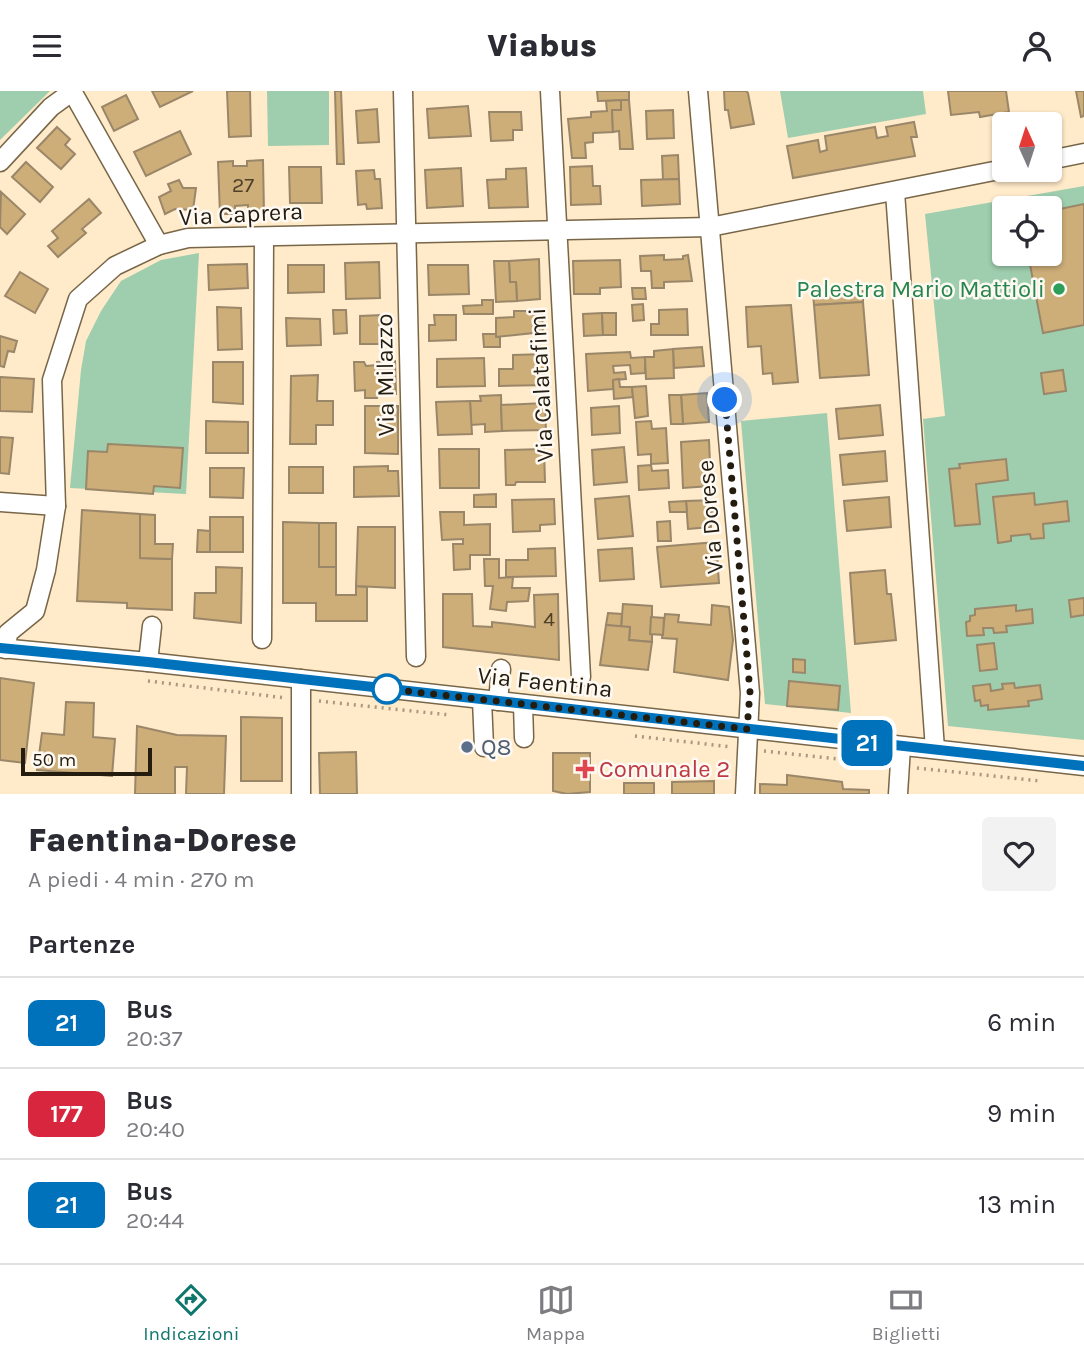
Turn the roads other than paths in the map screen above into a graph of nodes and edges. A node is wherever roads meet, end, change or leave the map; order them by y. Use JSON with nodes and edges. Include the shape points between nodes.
{"nodes":[{"id":1,"x":73,"y":91,"type":"edge"},
{"id":2,"x":403,"y":91,"type":"edge"},
{"id":3,"x":550,"y":91,"type":"edge"},
{"id":4,"x":698,"y":91,"type":"edge"},
{"id":5,"x":1084,"y":153,"type":"edge"},
{"id":6,"x":1062,"y":158,"type":"edge"},
{"id":7,"x":0,"y":162,"type":"edge"},
{"id":8,"x":992,"y":172,"type":"edge"},
{"id":9,"x":895,"y":192,"type":"junction"},
{"id":10,"x":710,"y":227,"type":"junction"},
{"id":11,"x":557,"y":231,"type":"junction"},
{"id":12,"x":407,"y":234,"type":"junction"},
{"id":13,"x":264,"y":237,"type":"junction"},
{"id":14,"x":159,"y":245,"type":"junction"},
{"id":15,"x":0,"y":502,"type":"edge"},
{"id":16,"x":56,"y":506,"type":"junction"},
{"id":17,"x":152,"y":627,"type":"dead end"},
{"id":18,"x":262,"y":639,"type":"dead end"},
{"id":19,"x":3,"y":649,"type":"edge"},
{"id":20,"x":416,"y":657,"type":"dead end"},
{"id":21,"x":148,"y":662,"type":"junction"},
{"id":22,"x":501,"y":669,"type":"dead end"},
{"id":23,"x":581,"y":677,"type":"dead end"},
{"id":24,"x":301,"y":679,"type":"junction"},
{"id":25,"x":490,"y":701,"type":"junction"},
{"id":26,"x":523,"y":704,"type":"junction"},
{"id":27,"x":747,"y":729,"type":"junction"},
{"id":28,"x":524,"y":739,"type":"dead end"},
{"id":29,"x":484,"y":747,"type":"dead end"},
{"id":30,"x":901,"y":747,"type":"junction"},
{"id":31,"x":935,"y":749,"type":"junction"},
{"id":32,"x":1084,"y":766,"type":"edge"},
{"id":33,"x":301,"y":794,"type":"edge"},
{"id":34,"x":745,"y":794,"type":"edge"},
{"id":35,"x":898,"y":794,"type":"edge"}],
"edges":[{"from":1,"to":7,"type":"street","via":[[51,107]]},
{"from":1,"to":14,"type":"street"},
{"from":2,"to":12,"type":"street","name":"Via Milazzo"},
{"from":3,"to":11,"type":"street","name":"Via Calatafimi"},
{"from":4,"to":10,"type":"street","name":"Via Dorese","via":[[712,178]]},
{"from":5,"to":6,"type":"street"},
{"from":8,"to":9,"type":"street","name":"Via Caprera"},
{"from":9,"to":10,"type":"street","name":"Via Caprera"},
{"from":9,"to":31,"type":"street"},
{"from":10,"to":11,"type":"street","name":"Via Caprera"},
{"from":10,"to":27,"type":"street","name":"Via Dorese","via":[[750,692]]},
{"from":11,"to":12,"type":"street","name":"Via Caprera"},
{"from":11,"to":23,"type":"street","name":"Via Calatafimi"},
{"from":12,"to":13,"type":"street","name":"Via Caprera"},
{"from":12,"to":20,"type":"street","name":"Via Milazzo"},
{"from":13,"to":14,"type":"street","name":"Via Caprera","via":[[188,238]]},
{"from":13,"to":18,"type":"street"},
{"from":14,"to":16,"type":"street","name":"Via Caprera","via":[[115,266],[78,299],[52,380]]},
{"from":15,"to":16,"type":"street"},
{"from":16,"to":19,"type":"street","name":"Via Caprera","via":[[35,611],[8,633]]},
{"from":17,"to":21,"type":"street"},
{"from":19,"to":21,"type":"street","name":"Via Faentina"},
{"from":21,"to":24,"type":"street","name":"Via Faentina"},
{"from":22,"to":25,"type":"street"},
{"from":24,"to":25,"type":"street","name":"Via Faentina"},
{"from":24,"to":33,"type":"street"},
{"from":25,"to":26,"type":"street","name":"Via Faentina"},
{"from":25,"to":29,"type":"street"},
{"from":26,"to":27,"type":"street","name":"Via Faentina"},
{"from":26,"to":28,"type":"street"},
{"from":27,"to":30,"type":"street","name":"Via Faentina"},
{"from":27,"to":34,"type":"street","name":"Via Dorese"},
{"from":30,"to":31,"type":"street","name":"Via Faentina"},
{"from":30,"to":35,"type":"street"},
{"from":31,"to":32,"type":"street","name":"Via Faentina"}]}
